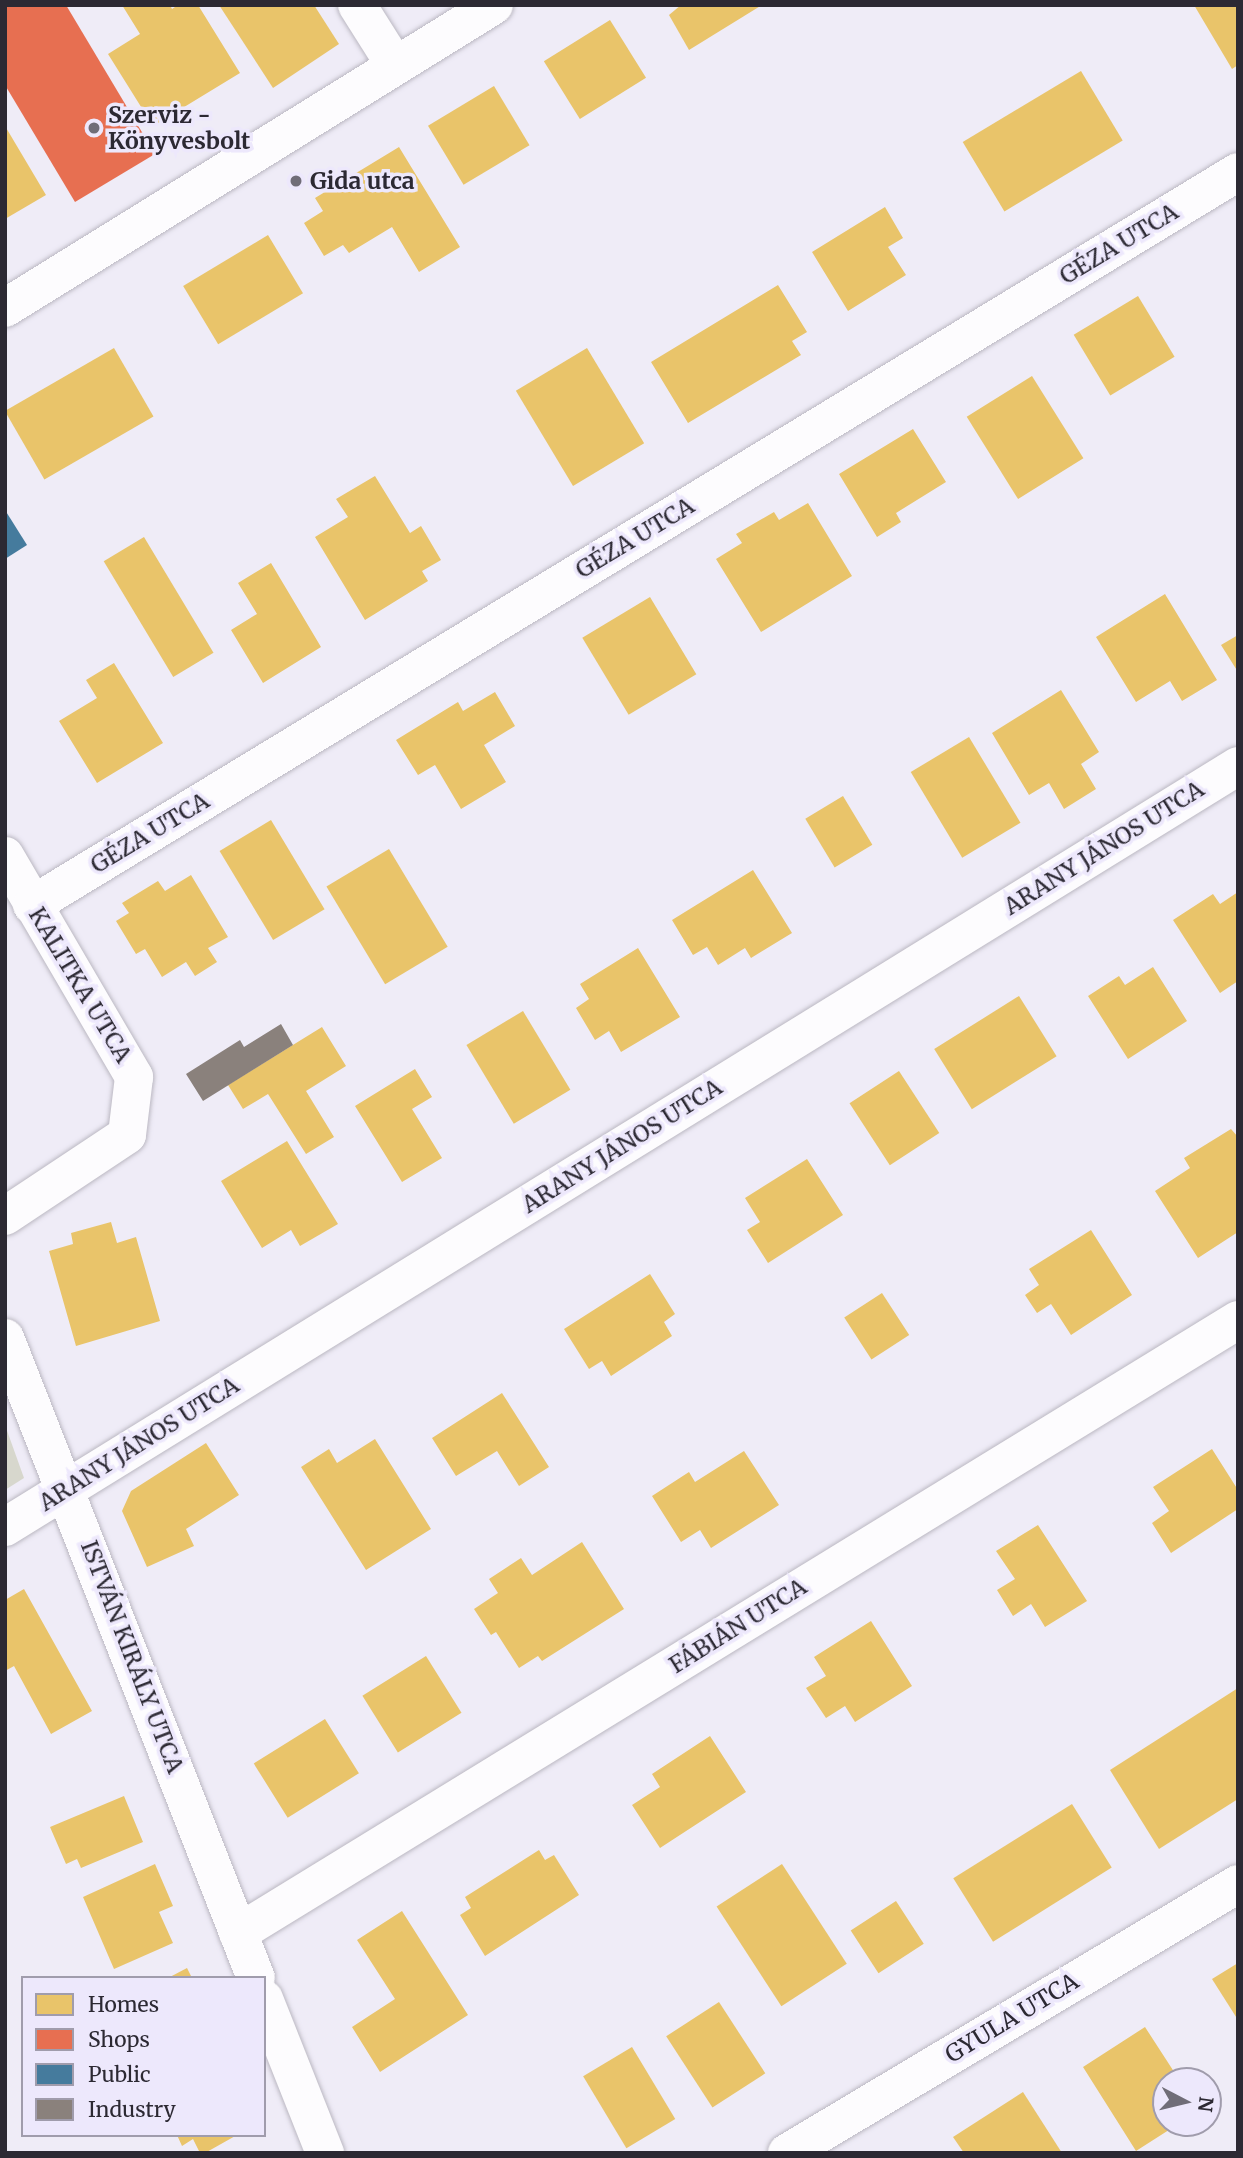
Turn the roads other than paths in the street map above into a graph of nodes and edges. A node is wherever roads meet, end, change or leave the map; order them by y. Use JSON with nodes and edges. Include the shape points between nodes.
{"nodes":[{"id":1,"x":356,"y":5,"type":"edge"},
{"id":2,"x":494,"y":5,"type":"edge"},
{"id":3,"x":395,"y":65,"type":"junction"},
{"id":4,"x":1238,"y":172,"type":"edge"},
{"id":5,"x":5,"y":308,"type":"edge"},
{"id":6,"x":1238,"y":766,"type":"edge"},
{"id":7,"x":5,"y":856,"type":"edge"},
{"id":8,"x":32,"y":905,"type":"junction"},
{"id":9,"x":5,"y":1216,"type":"edge"},
{"id":10,"x":1238,"y":1320,"type":"edge"},
{"id":11,"x":5,"y":1338,"type":"edge"},
{"id":12,"x":67,"y":1489,"type":"junction"},
{"id":13,"x":5,"y":1527,"type":"edge"},
{"id":14,"x":1238,"y":1884,"type":"edge"},
{"id":15,"x":238,"y":1933,"type":"junction"},
{"id":16,"x":255,"y":1976,"type":"edge"},
{"id":17,"x":266,"y":2004,"type":"edge"},
{"id":18,"x":325,"y":2153,"type":"edge"},
{"id":19,"x":787,"y":2153,"type":"edge"}],
"edges":[{"from":1,"to":3,"type":"street"},
{"from":2,"to":3,"type":"street"},
{"from":3,"to":5,"type":"street"},
{"from":4,"to":8,"type":"street","name":"GÉZA UTCA"},
{"from":6,"to":12,"type":"street","name":"ARANY JÁNOS UTCA"},
{"from":7,"to":8,"type":"street","name":"KALITKA UTCA"},
{"from":8,"to":9,"type":"street","name":"KALITKA UTCA","via":[[134,1077],[127,1135]]},
{"from":10,"to":15,"type":"street","name":"FÁBIÁN UTCA"},
{"from":11,"to":12,"type":"street","name":"ISTVÁN KIRÁLY UTCA"},
{"from":12,"to":13,"type":"street","name":"ARANY JÁNOS UTCA"},
{"from":12,"to":15,"type":"street","name":"ISTVÁN KIRÁLY UTCA"},
{"from":14,"to":19,"type":"street","name":"GYULA UTCA"},
{"from":15,"to":16,"type":"street","name":"ISTVÁN KIRÁLY UTCA"},
{"from":17,"to":18,"type":"street"}]}
